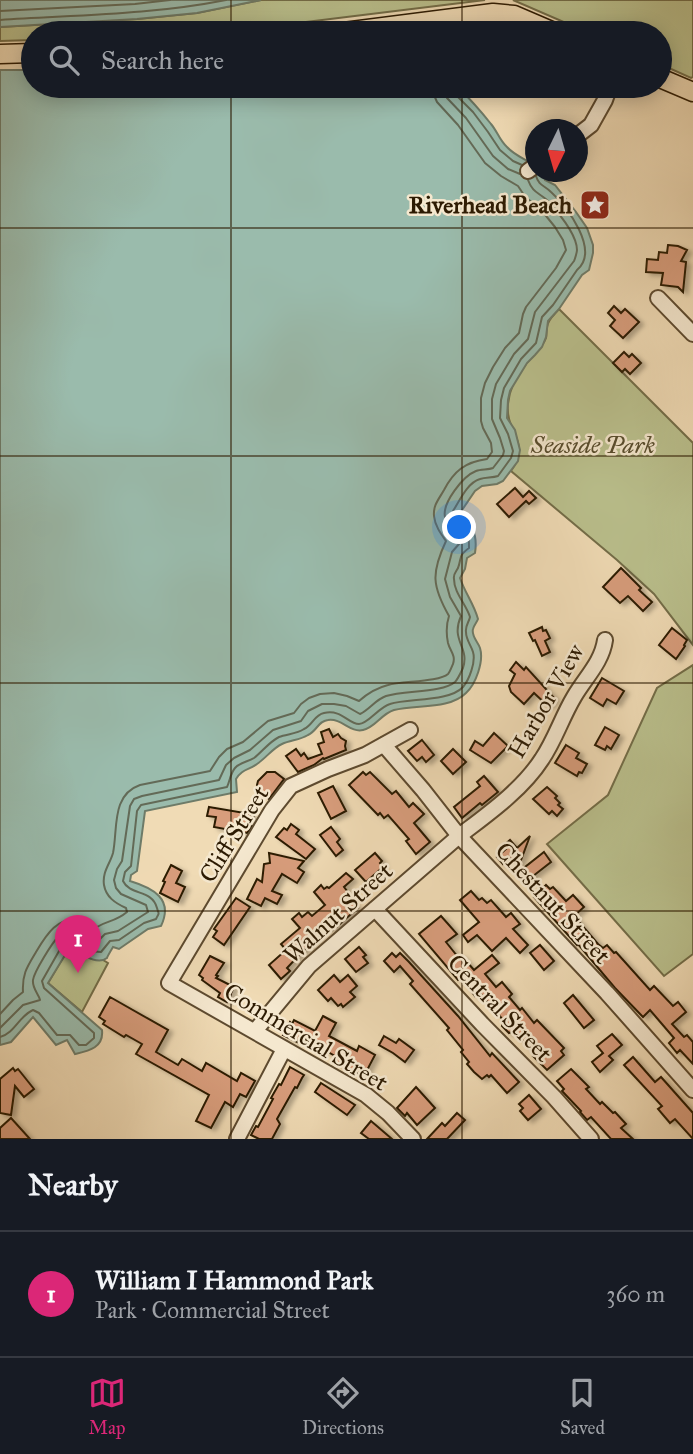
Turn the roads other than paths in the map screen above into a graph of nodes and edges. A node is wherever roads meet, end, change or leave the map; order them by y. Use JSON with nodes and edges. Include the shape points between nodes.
{"nodes":[{"id":1,"x":433,"y":21,"type":"edge"},
{"id":2,"x":527,"y":21,"type":"edge"},
{"id":3,"x":21,"y":53,"type":"edge"},
{"id":4,"x":0,"y":54,"type":"edge"},
{"id":5,"x":672,"y":83,"type":"edge"},
{"id":6,"x":693,"y":92,"type":"edge"},
{"id":7,"x":606,"y":98,"type":"edge"},
{"id":8,"x":588,"y":127,"type":"edge"},
{"id":9,"x":659,"y":298,"type":"dead end"},
{"id":10,"x":693,"y":334,"type":"edge"},
{"id":11,"x":605,"y":640,"type":"dead end"},
{"id":12,"x":410,"y":730,"type":"dead end"},
{"id":13,"x":384,"y":745,"type":"junction"},
{"id":14,"x":459,"y":836,"type":"junction"},
{"id":15,"x":375,"y":909,"type":"junction"},
{"id":16,"x":169,"y":983,"type":"joint"},
{"id":17,"x":255,"y":1031,"type":"junction"},
{"id":18,"x":284,"y":1049,"type":"junction"},
{"id":19,"x":693,"y":1090,"type":"edge"},
{"id":20,"x":240,"y":1138,"type":"edge"},
{"id":21,"x":410,"y":1138,"type":"edge"},
{"id":22,"x":591,"y":1139,"type":"edge"}],
"edges":[{"from":1,"to":2,"type":"main road","via":[[498,13]]},
{"from":3,"to":4,"type":"main road"},
{"from":5,"to":6,"type":"main road"},
{"from":7,"to":8,"type":"street"},
{"from":9,"to":10,"type":"street"},
{"from":11,"to":14,"type":"street","name":"Harbor View","via":[[594,668],[534,771]]},
{"from":12,"to":13,"type":"street","name":"Cliff Street"},
{"from":13,"to":14,"type":"street","name":"Chestnut Street"},
{"from":13,"to":16,"type":"street","name":"Cliff Street","via":[[291,786],[272,810]]},
{"from":14,"to":15,"type":"street","name":"Walnut Street"},
{"from":14,"to":19,"type":"street","name":"Chestnut Street"},
{"from":15,"to":17,"type":"street","name":"Walnut Street","via":[[309,966]]},
{"from":15,"to":22,"type":"street","name":"Central Street"},
{"from":16,"to":17,"type":"street","name":"Commercial Street"},
{"from":17,"to":18,"type":"street","name":"Commercial Street"},
{"from":18,"to":20,"type":"street"},
{"from":18,"to":21,"type":"street","name":"Commercial Street","via":[[366,1095]]}]}
